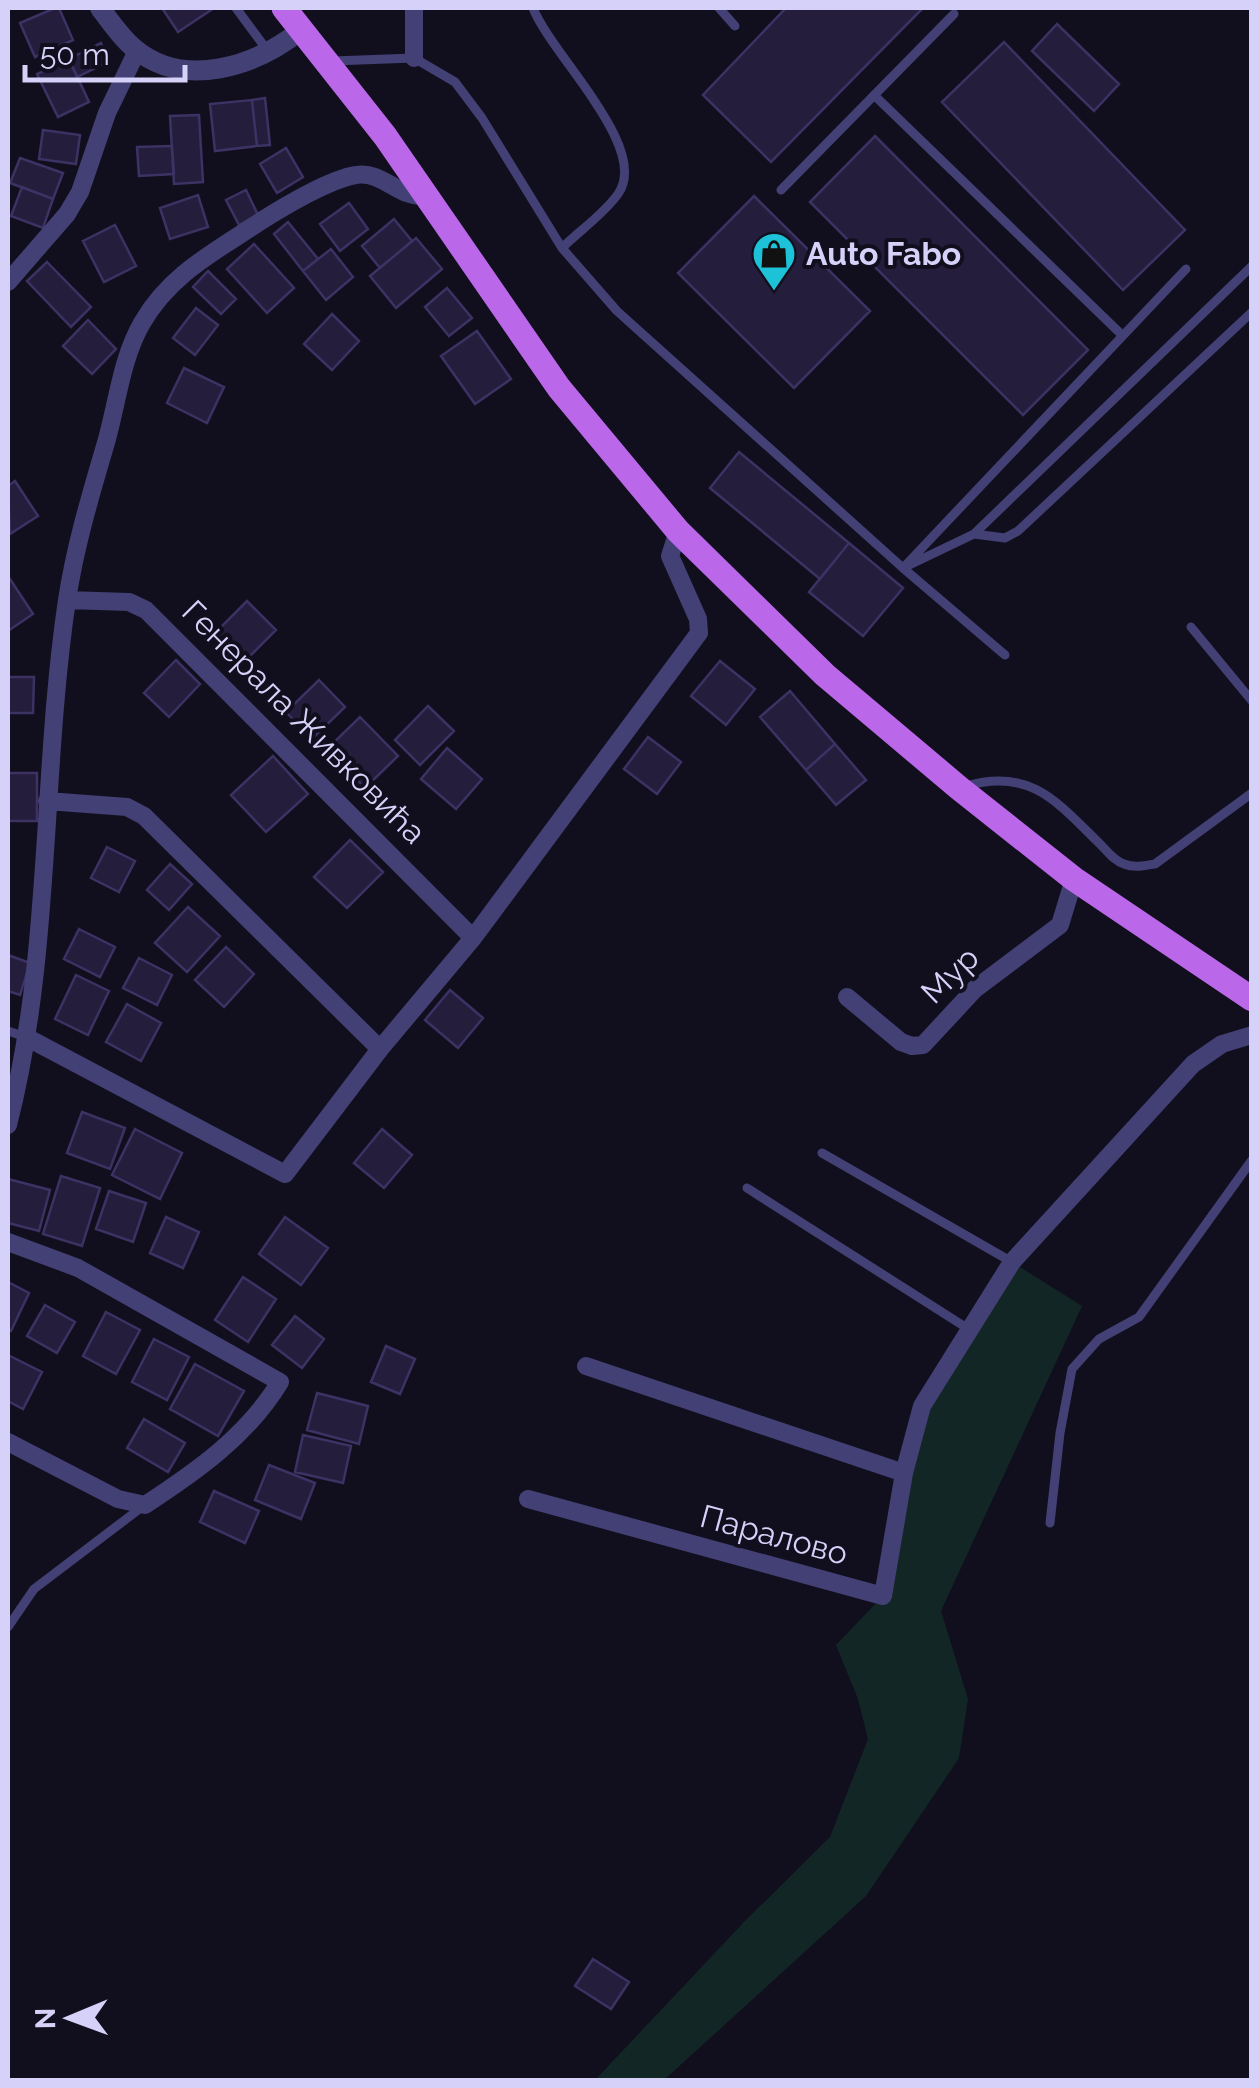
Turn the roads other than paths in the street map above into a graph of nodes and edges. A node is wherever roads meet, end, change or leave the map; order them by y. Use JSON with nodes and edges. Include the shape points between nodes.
{"nodes":[{"id":1,"x":100,"y":8,"type":"edge"},
{"id":2,"x":236,"y":8,"type":"edge"},
{"id":3,"x":284,"y":8,"type":"edge"},
{"id":4,"x":414,"y":8,"type":"edge"},
{"id":5,"x":533,"y":8,"type":"edge"},
{"id":6,"x":719,"y":8,"type":"edge"},
{"id":7,"x":954,"y":14,"type":"dead end"},
{"id":8,"x":735,"y":26,"type":"dead end"},
{"id":9,"x":300,"y":30,"type":"junction"},
{"id":10,"x":137,"y":51,"type":"junction"},
{"id":11,"x":268,"y":52,"type":"junction"},
{"id":12,"x":414,"y":58,"type":"junction"},
{"id":13,"x":326,"y":61,"type":"junction"},
{"id":14,"x":874,"y":95,"type":"junction"},
{"id":15,"x":781,"y":190,"type":"dead end"},
{"id":16,"x":426,"y":196,"type":"junction"},
{"id":17,"x":562,"y":248,"type":"junction"},
{"id":18,"x":1252,"y":266,"type":"edge"},
{"id":19,"x":1186,"y":269,"type":"dead end"},
{"id":20,"x":8,"y":282,"type":"edge"},
{"id":21,"x":1252,"y":312,"type":"edge"},
{"id":22,"x":1122,"y":335,"type":"junction"},
{"id":23,"x":678,"y":531,"type":"junction"},
{"id":24,"x":974,"y":534,"type":"junction"},
{"id":25,"x":903,"y":568,"type":"junction"},
{"id":26,"x":67,"y":600,"type":"junction"},
{"id":27,"x":1190,"y":627,"type":"dead end"},
{"id":28,"x":1005,"y":655,"type":"dead end"},
{"id":29,"x":1252,"y":701,"type":"edge"},
{"id":30,"x":959,"y":788,"type":"junction"},
{"id":31,"x":1252,"y":794,"type":"edge"},
{"id":32,"x":47,"y":801,"type":"junction"},
{"id":33,"x":1074,"y":879,"type":"junction"},
{"id":34,"x":472,"y":938,"type":"junction"},
{"id":35,"x":847,"y":997,"type":"dead end"},
{"id":36,"x":1252,"y":998,"type":"edge"},
{"id":37,"x":17,"y":1034,"type":"edge"},
{"id":38,"x":1252,"y":1035,"type":"edge"},
{"id":39,"x":380,"y":1050,"type":"junction"},
{"id":40,"x":8,"y":1126,"type":"edge"},
{"id":41,"x":822,"y":1153,"type":"dead end"},
{"id":42,"x":1252,"y":1160,"type":"edge"},
{"id":43,"x":746,"y":1188,"type":"dead end"},
{"id":44,"x":8,"y":1242,"type":"edge"},
{"id":45,"x":1012,"y":1262,"type":"junction"},
{"id":46,"x":970,"y":1330,"type":"junction"},
{"id":47,"x":586,"y":1366,"type":"dead end"},
{"id":48,"x":8,"y":1442,"type":"edge"},
{"id":49,"x":904,"y":1473,"type":"junction"},
{"id":50,"x":528,"y":1499,"type":"dead end"},
{"id":51,"x":145,"y":1505,"type":"junction"},
{"id":52,"x":1050,"y":1523,"type":"dead end"},
{"id":53,"x":8,"y":1627,"type":"edge"}],
"edges":[{"from":1,"to":10,"type":"street"},
{"from":2,"to":11,"type":"lane"},
{"from":3,"to":9,"type":"main road"},
{"from":4,"to":12,"type":"street"},
{"from":5,"to":17,"type":"lane","via":[[616,135],[626,168],[618,194]]},
{"from":6,"to":8,"type":"lane"},
{"from":7,"to":14,"type":"lane"},
{"from":9,"to":11,"type":"street"},
{"from":9,"to":13,"type":"main road"},
{"from":10,"to":11,"type":"street","via":[[192,72]]},
{"from":10,"to":20,"type":"street","via":[[80,192]]},
{"from":12,"to":13,"type":"lane"},
{"from":12,"to":17,"type":"lane","via":[[455,82]]},
{"from":13,"to":16,"type":"main road"},
{"from":14,"to":15,"type":"lane"},
{"from":14,"to":22,"type":"lane"},
{"from":16,"to":23,"type":"main road","via":[[559,388]]},
{"from":16,"to":26,"type":"street","via":[[406,195],[366,174],[348,177],[206,253],[173,283],[142,322],[130,350]]},
{"from":17,"to":25,"type":"lane","via":[[635,330]]},
{"from":18,"to":24,"type":"lane"},
{"from":19,"to":22,"type":"lane"},
{"from":21,"to":24,"type":"lane","via":[[1018,532],[1005,538]]},
{"from":22,"to":25,"type":"lane"},
{"from":23,"to":30,"type":"main road","via":[[825,675]]},
{"from":23,"to":34,"type":"street","via":[[670,556],[699,633]]},
{"from":24,"to":25,"type":"lane"},
{"from":25,"to":28,"type":"lane"},
{"from":26,"to":32,"type":"street"},
{"from":26,"to":34,"type":"street","name":"Генерала Живковића","via":[[129,602],[146,610]]},
{"from":27,"to":29,"type":"lane"},
{"from":30,"to":31,"type":"lane","via":[[994,778],[1044,790],[1118,862],[1137,867],[1155,864]]},
{"from":30,"to":33,"type":"main road"},
{"from":32,"to":37,"type":"street","via":[[42,906]]},
{"from":32,"to":39,"type":"street","via":[[126,807],[144,816]]},
{"from":33,"to":35,"type":"street","name":"Мур","via":[[1060,925],[975,989],[923,1046],[901,1042]]},
{"from":33,"to":36,"type":"main road"},
{"from":34,"to":39,"type":"street"},
{"from":37,"to":39,"type":"street","via":[[286,1174]]},
{"from":37,"to":40,"type":"street"},
{"from":38,"to":45,"type":"street","name":"Паралово","via":[[1222,1044],[1193,1064]]},
{"from":41,"to":45,"type":"lane"},
{"from":42,"to":52,"type":"lane","via":[[1138,1317],[1099,1340],[1072,1369]]},
{"from":43,"to":46,"type":"lane"},
{"from":44,"to":51,"type":"street","via":[[78,1268],[280,1382],[263,1410],[207,1465]]},
{"from":45,"to":46,"type":"street","name":"Паралово"},
{"from":46,"to":49,"type":"street","name":"Паралово","via":[[922,1406]]},
{"from":47,"to":49,"type":"street"},
{"from":48,"to":51,"type":"street","via":[[118,1499]]},
{"from":49,"to":50,"type":"street","name":"Паралово","via":[[883,1596]]},
{"from":51,"to":53,"type":"lane","via":[[34,1589]]}]}
